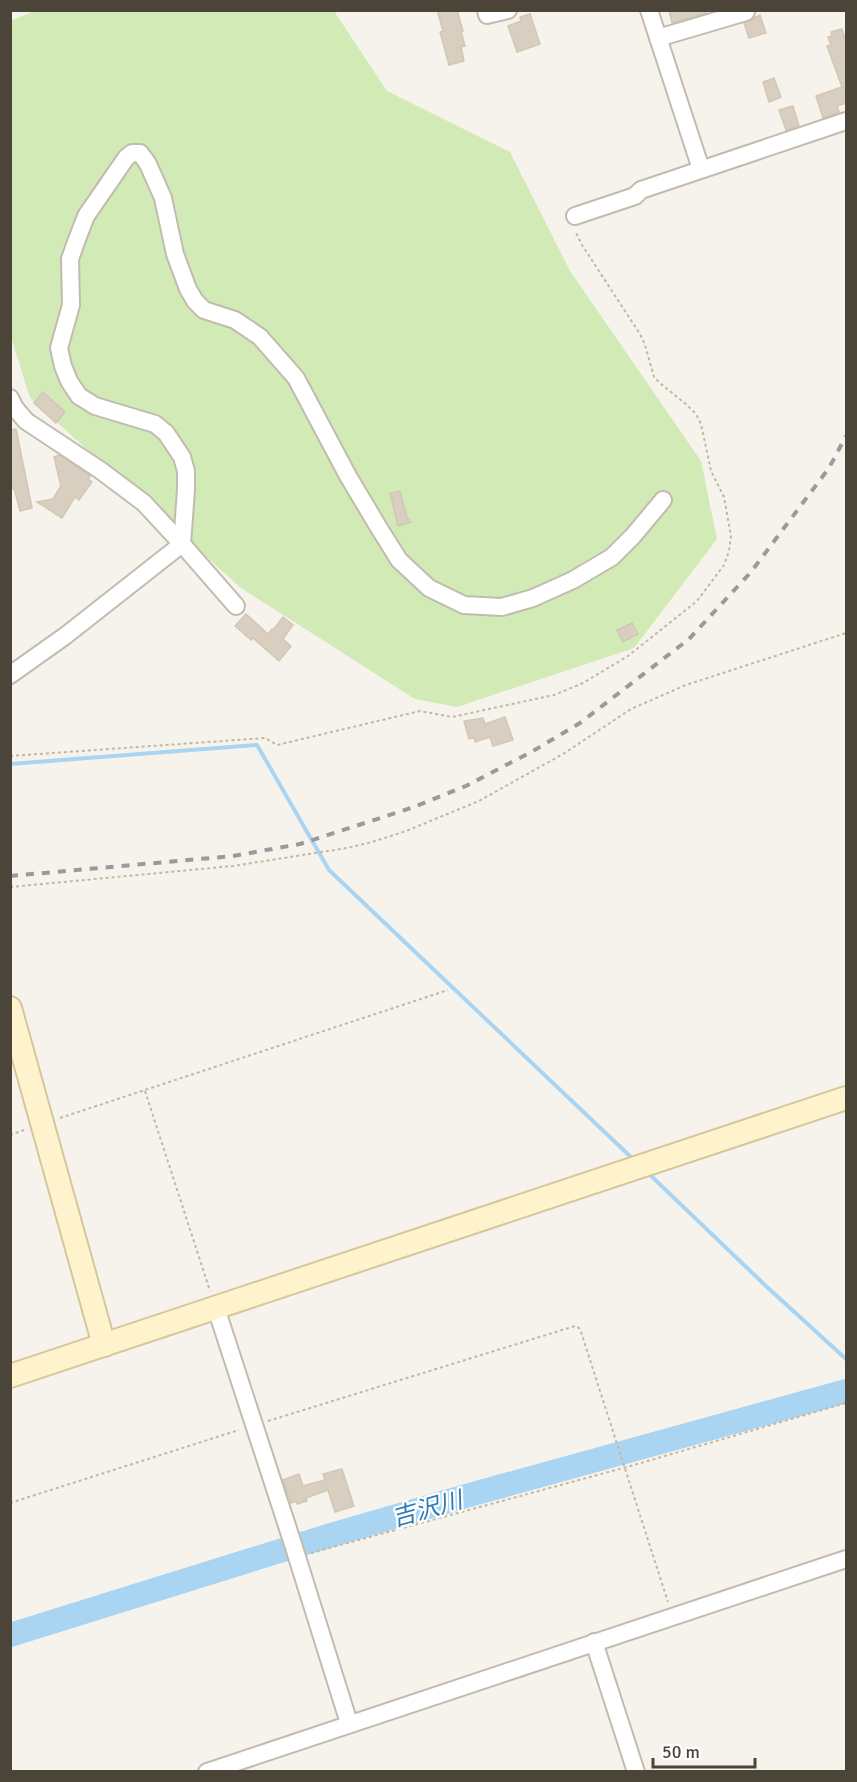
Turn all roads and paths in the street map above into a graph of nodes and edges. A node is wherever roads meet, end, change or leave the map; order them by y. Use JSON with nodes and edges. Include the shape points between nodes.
{"nodes":[{"id":1,"x":486,"y":10,"type":"edge"},
{"id":2,"x":508,"y":10,"type":"edge"},
{"id":3,"x":649,"y":10,"type":"edge"},
{"id":4,"x":746,"y":12,"type":"dead end"},
{"id":5,"x":658,"y":38,"type":"junction"},
{"id":6,"x":846,"y":121,"type":"edge"},
{"id":7,"x":700,"y":169,"type":"junction"},
{"id":8,"x":575,"y":216,"type":"dead end"},
{"id":9,"x":10,"y":398,"type":"edge"},
{"id":10,"x":663,"y":500,"type":"dead end"},
{"id":11,"x":182,"y":544,"type":"junction"},
{"id":12,"x":236,"y":606,"type":"dead end"},
{"id":13,"x":846,"y":633,"type":"edge"},
{"id":14,"x":10,"y":675,"type":"edge"},
{"id":15,"x":10,"y":886,"type":"edge"},
{"id":16,"x":448,"y":990,"type":"dead end"},
{"id":17,"x":10,"y":1008,"type":"edge"},
{"id":18,"x":145,"y":1091,"type":"junction"},
{"id":19,"x":846,"y":1098,"type":"edge"},
{"id":20,"x":44,"y":1124,"type":"junction"},
{"id":21,"x":10,"y":1135,"type":"edge"},
{"id":22,"x":216,"y":1308,"type":"junction"},
{"id":23,"x":104,"y":1345,"type":"junction"},
{"id":24,"x":10,"y":1376,"type":"edge"},
{"id":25,"x":846,"y":1403,"type":"edge"},
{"id":26,"x":254,"y":1426,"type":"junction"},
{"id":27,"x":625,"y":1467,"type":"junction"},
{"id":28,"x":10,"y":1503,"type":"edge"},
{"id":29,"x":295,"y":1550,"type":"junction"},
{"id":30,"x":846,"y":1559,"type":"edge"},
{"id":31,"x":673,"y":1617,"type":"junction"},
{"id":32,"x":594,"y":1642,"type":"junction"},
{"id":33,"x":349,"y":1724,"type":"junction"},
{"id":34,"x":207,"y":1772,"type":"edge"},
{"id":35,"x":636,"y":1772,"type":"edge"}],
"edges":[{"from":1,"to":2,"type":"street","via":[[487,15]]},
{"from":3,"to":5,"type":"street"},
{"from":4,"to":5,"type":"street"},
{"from":5,"to":7,"type":"street"},
{"from":6,"to":7,"type":"street"},
{"from":7,"to":8,"type":"street"},
{"from":9,"to":11,"type":"street","via":[[26,421],[144,503]]},
{"from":10,"to":11,"type":"street","via":[[612,558],[533,598],[502,607],[464,605],[429,588],[399,560],[348,476],[296,378],[260,337],[235,320],[204,310],[195,301],[175,254],[163,198],[148,164],[140,153],[132,153],[86,216],[75,242],[70,259],[71,305],[59,348],[69,381],[79,396],[95,406],[155,424],[182,457],[186,481]]},
{"from":11,"to":12,"type":"street"},
{"from":11,"to":14,"type":"street"},
{"from":13,"to":15,"type":"path","via":[[686,685],[632,709],[479,801],[372,842],[233,866]]},
{"from":16,"to":18,"type":"path"},
{"from":17,"to":20,"type":"street"},
{"from":18,"to":20,"type":"path"},
{"from":18,"to":22,"type":"path"},
{"from":19,"to":22,"type":"street"},
{"from":20,"to":21,"type":"path"},
{"from":20,"to":23,"type":"street"},
{"from":22,"to":23,"type":"street"},
{"from":22,"to":26,"type":"street"},
{"from":23,"to":24,"type":"street"},
{"from":25,"to":27,"type":"path"},
{"from":26,"to":27,"type":"path","via":[[575,1326],[581,1332]]},
{"from":26,"to":28,"type":"path"},
{"from":26,"to":29,"type":"street"},
{"from":27,"to":29,"type":"path"},
{"from":27,"to":31,"type":"path"},
{"from":29,"to":33,"type":"street"},
{"from":30,"to":31,"type":"street"},
{"from":31,"to":32,"type":"street"},
{"from":32,"to":33,"type":"street"},
{"from":32,"to":35,"type":"street"},
{"from":33,"to":34,"type":"street"}]}
